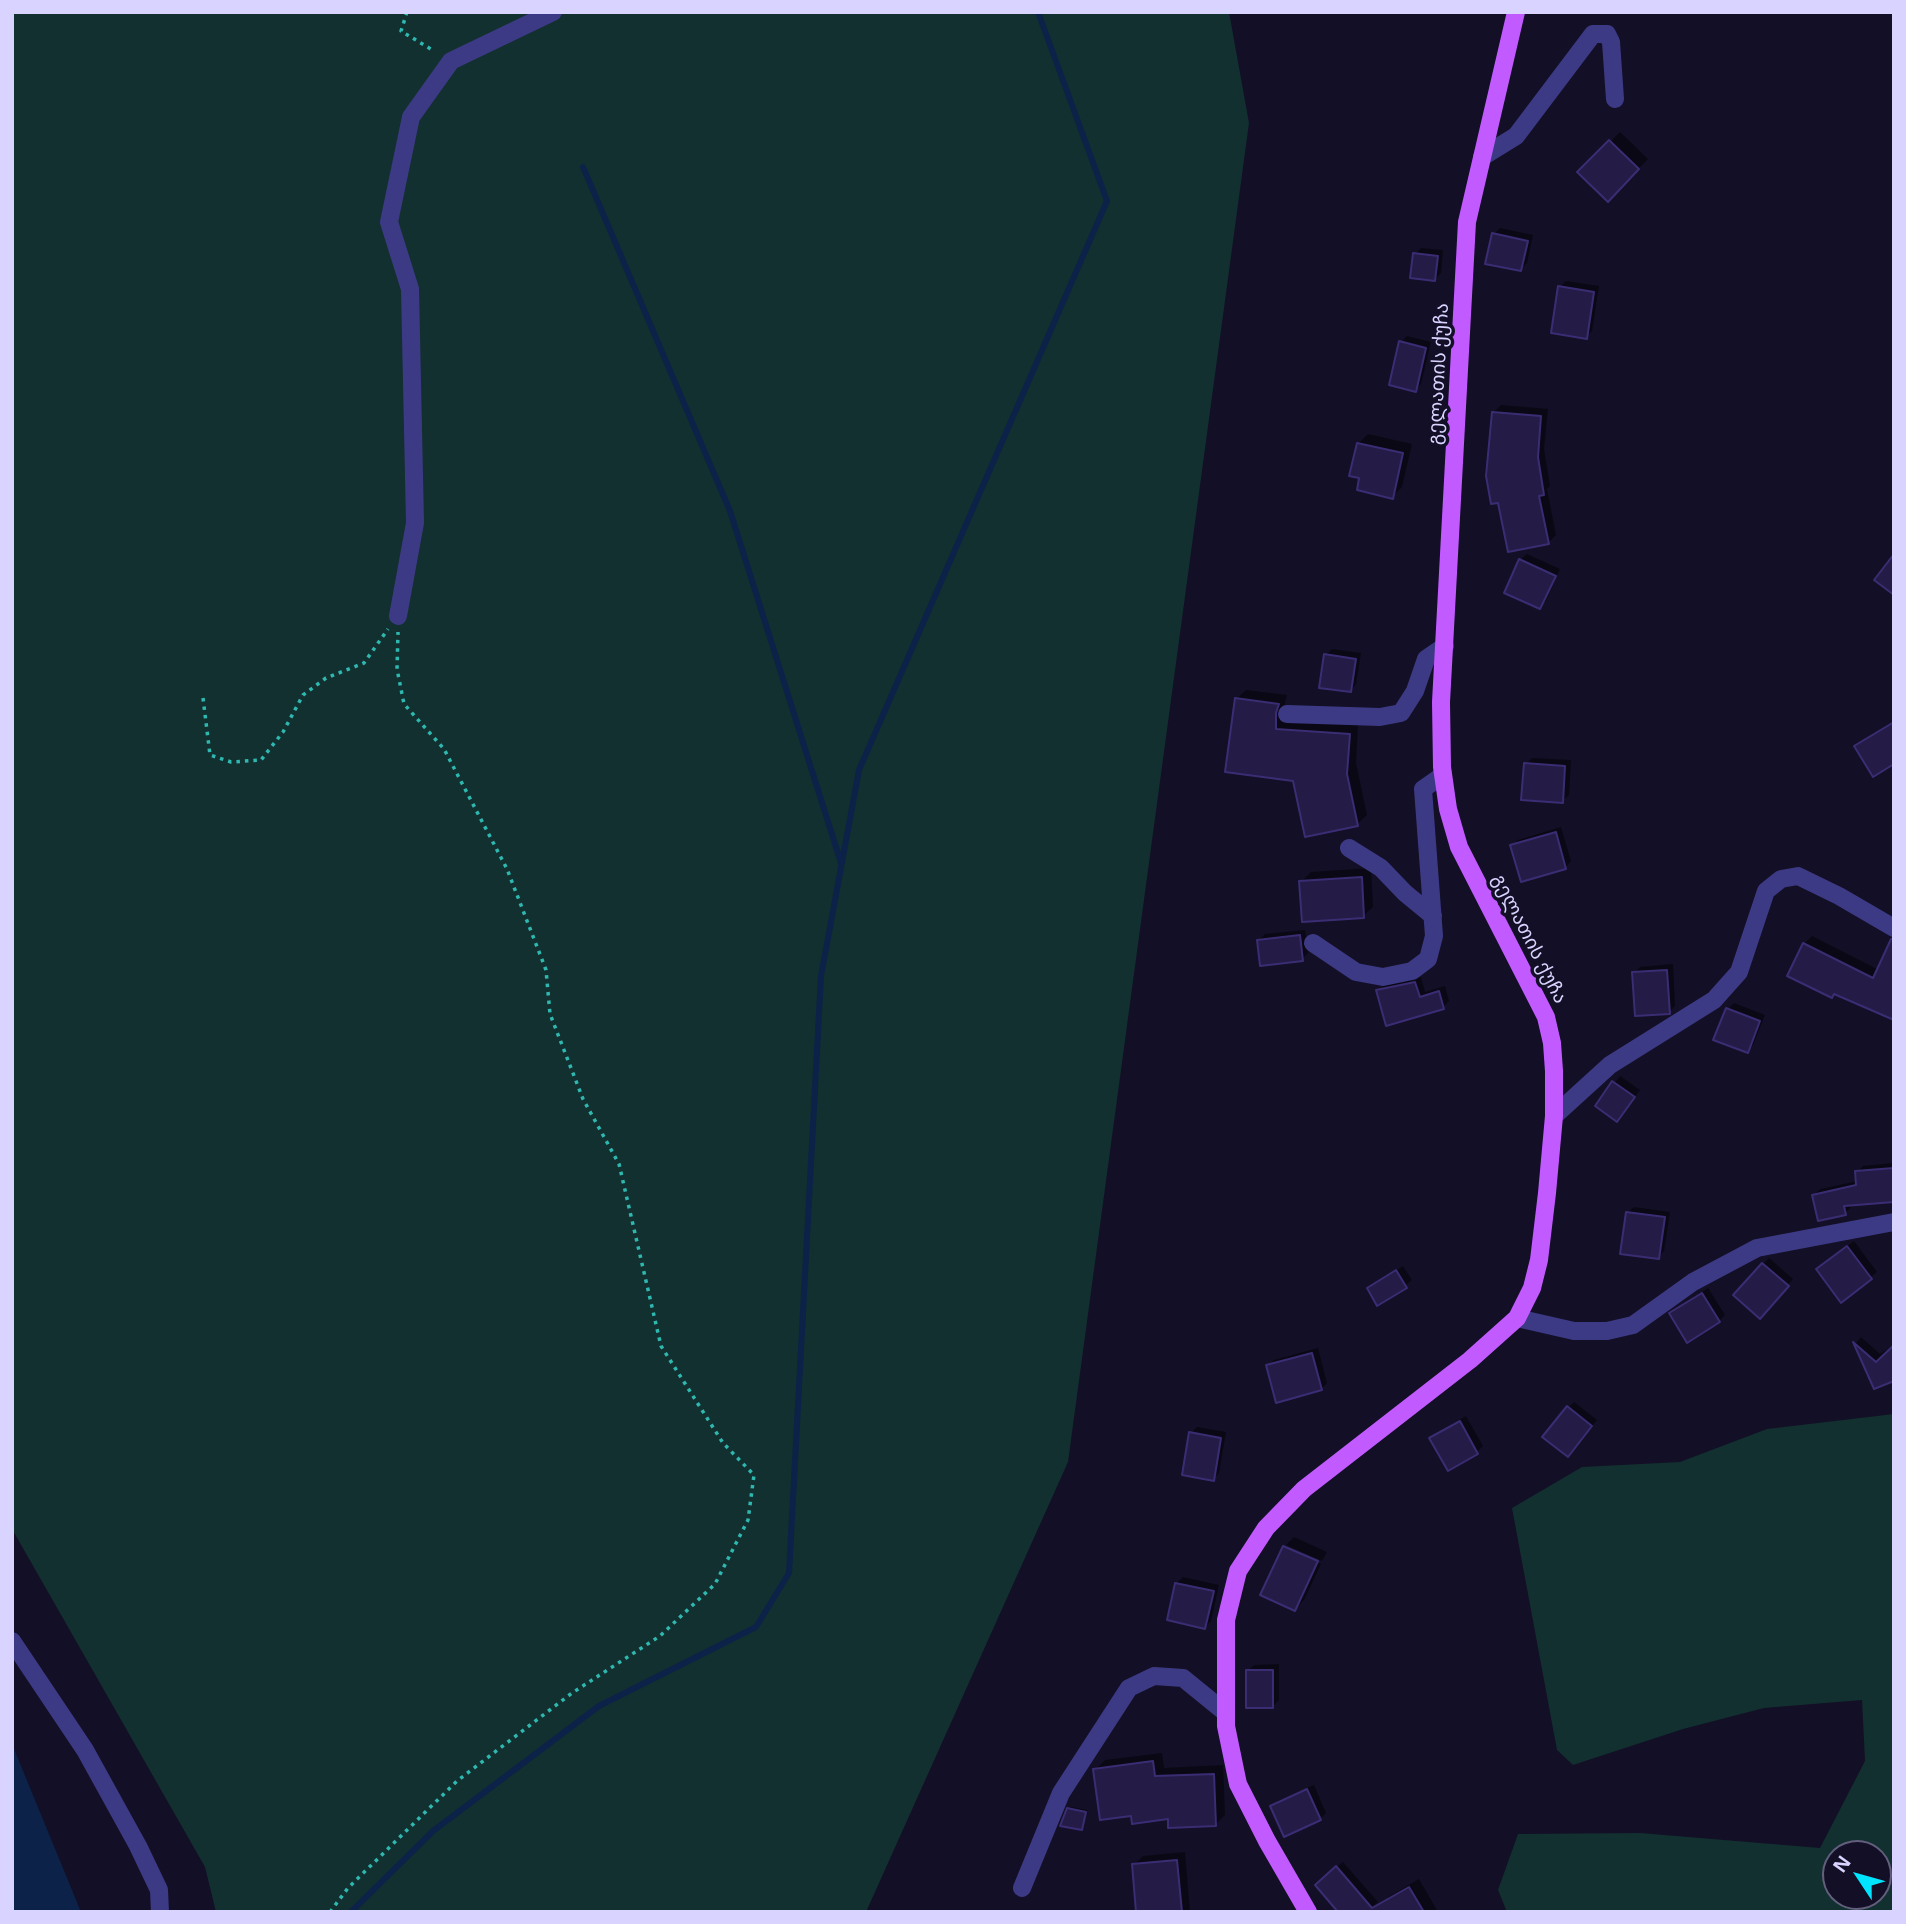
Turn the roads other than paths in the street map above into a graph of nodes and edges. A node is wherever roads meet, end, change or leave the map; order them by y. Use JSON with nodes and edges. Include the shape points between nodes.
{"nodes":[{"id":1,"x":554,"y":12,"type":"edge"},
{"id":2,"x":1516,"y":12,"type":"edge"},
{"id":3,"x":1615,"y":99,"type":"dead end"},
{"id":4,"x":1482,"y":156,"type":"junction"},
{"id":5,"x":398,"y":616,"type":"road end"},
{"id":6,"x":1444,"y":646,"type":"junction"},
{"id":7,"x":1287,"y":714,"type":"dead end"},
{"id":8,"x":1443,"y":775,"type":"junction"},
{"id":9,"x":1349,"y":848,"type":"dead end"},
{"id":10,"x":1433,"y":916,"type":"junction"},
{"id":11,"x":1894,"y":928,"type":"edge"},
{"id":12,"x":1313,"y":943,"type":"dead end"},
{"id":13,"x":1554,"y":1116,"type":"junction"},
{"id":14,"x":1894,"y":1222,"type":"edge"},
{"id":15,"x":1517,"y":1318,"type":"junction"},
{"id":16,"x":12,"y":1641,"type":"edge"},
{"id":17,"x":1226,"y":1713,"type":"junction"},
{"id":18,"x":1022,"y":1888,"type":"dead end"},
{"id":19,"x":1305,"y":1910,"type":"edge"},
{"id":20,"x":160,"y":1912,"type":"edge"}],
"edges":[{"from":1,"to":5,"type":"street","via":[[451,61],[411,117],[389,222],[410,289],[415,523]]},
{"from":2,"to":4,"type":"main road","name":"გელათის ქუჩა"},
{"from":3,"to":4,"type":"street","via":[[1611,41],[1607,34],[1593,34],[1516,136]]},
{"from":4,"to":6,"type":"main road","name":"გელათის ქუჩა","via":[[1467,222]]},
{"from":6,"to":7,"type":"street","via":[[1426,659],[1401,713],[1380,717]]},
{"from":6,"to":8,"type":"main road","name":"გელათის ქუჩა"},
{"from":8,"to":10,"type":"street","via":[[1423,789]]},
{"from":8,"to":13,"type":"main road","name":"გელათის ქუჩა","via":[[1459,847],[1546,1017],[1552,1043]]},
{"from":9,"to":10,"type":"street","via":[[1381,868]]},
{"from":10,"to":12,"type":"street","via":[[1428,958],[1412,971],[1383,977],[1356,972]]},
{"from":11,"to":13,"type":"street","via":[[1798,876],[1781,879],[1766,891],[1739,971],[1714,1000],[1610,1065]]},
{"from":13,"to":15,"type":"main road","name":"გელათის ქუჩა","via":[[1539,1260]]},
{"from":14,"to":15,"type":"street","via":[[1756,1248],[1693,1282],[1633,1325],[1574,1331]]},
{"from":15,"to":17,"type":"main road","name":"გელათის ქუჩა","via":[[1304,1489],[1266,1528],[1237,1571],[1229,1608]]},
{"from":16,"to":20,"type":"street","via":[[85,1751],[138,1846],[159,1890]]},
{"from":17,"to":18,"type":"street","via":[[1183,1678],[1154,1676],[1129,1688],[1061,1793]]},
{"from":17,"to":19,"type":"main road","name":"გელათის ქუჩა","via":[[1238,1784]]}]}
